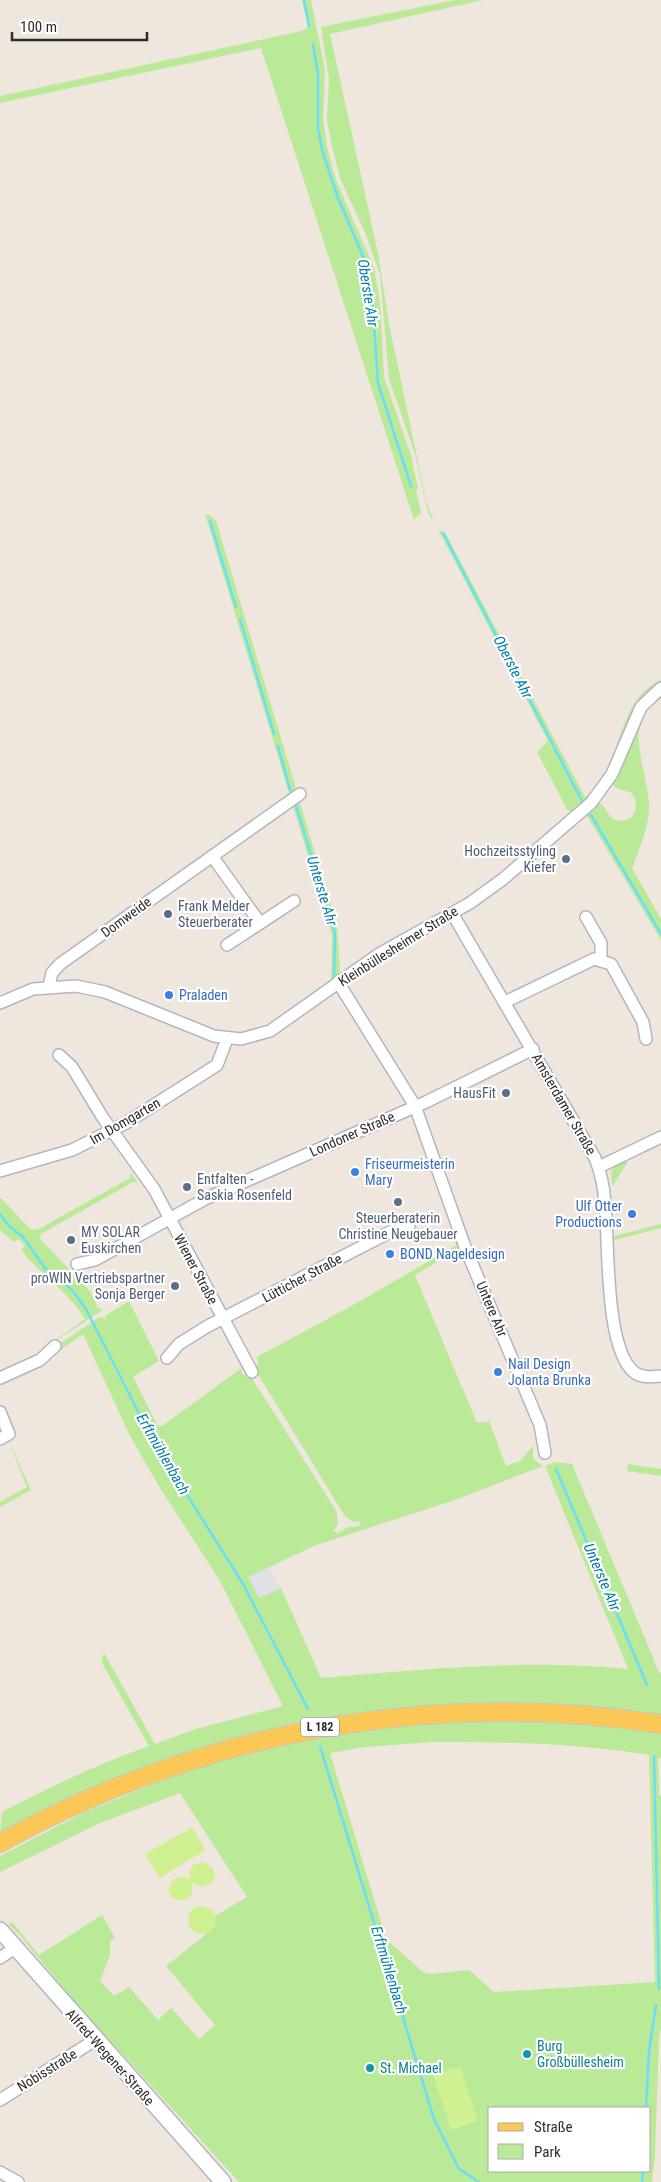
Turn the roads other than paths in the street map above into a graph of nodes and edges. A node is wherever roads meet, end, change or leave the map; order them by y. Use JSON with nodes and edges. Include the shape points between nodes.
{"nodes":[{"id":1,"x":661,"y":688,"type":"edge"},
{"id":2,"x":300,"y":794,"type":"dead end"},
{"id":3,"x":212,"y":856,"type":"junction"},
{"id":4,"x":294,"y":901,"type":"dead end"},
{"id":5,"x":452,"y":913,"type":"junction"},
{"id":6,"x":586,"y":917,"type":"dead end"},
{"id":7,"x":260,"y":923,"type":"junction"},
{"id":8,"x":227,"y":945,"type":"dead end"},
{"id":9,"x":602,"y":962,"type":"junction"},
{"id":10,"x":338,"y":982,"type":"junction"},
{"id":11,"x":49,"y":986,"type":"junction"},
{"id":12,"x":505,"y":1002,"type":"junction"},
{"id":13,"x":0,"y":1003,"type":"edge"},
{"id":14,"x":227,"y":1039,"type":"junction"},
{"id":15,"x":646,"y":1039,"type":"dead end"},
{"id":16,"x":533,"y":1049,"type":"junction"},
{"id":17,"x":60,"y":1054,"type":"dead end"},
{"id":18,"x":415,"y":1106,"type":"junction"},
{"id":19,"x":113,"y":1131,"type":"junction"},
{"id":20,"x":661,"y":1137,"type":"edge"},
{"id":21,"x":598,"y":1167,"type":"junction"},
{"id":22,"x":0,"y":1170,"type":"edge"},
{"id":23,"x":170,"y":1218,"type":"junction"},
{"id":24,"x":409,"y":1226,"type":"dead end"},
{"id":25,"x":77,"y":1264,"type":"dead end"},
{"id":26,"x":223,"y":1319,"type":"junction"},
{"id":27,"x":55,"y":1346,"type":"dead end"},
{"id":28,"x":167,"y":1358,"type":"dead end"},
{"id":29,"x":252,"y":1372,"type":"dead end"},
{"id":30,"x":661,"y":1376,"type":"edge"},
{"id":31,"x":0,"y":1378,"type":"edge"},
{"id":32,"x":0,"y":1412,"type":"edge"},
{"id":33,"x":0,"y":1439,"type":"edge"},
{"id":34,"x":545,"y":1453,"type":"dead end"},
{"id":35,"x":661,"y":1724,"type":"edge"},
{"id":36,"x":0,"y":1843,"type":"edge"},
{"id":37,"x":0,"y":1930,"type":"edge"},
{"id":38,"x":15,"y":1948,"type":"junction"},
{"id":39,"x":0,"y":1958,"type":"edge"},
{"id":40,"x":95,"y":2040,"type":"junction"},
{"id":41,"x":0,"y":2100,"type":"edge"},
{"id":42,"x":0,"y":2172,"type":"edge"},
{"id":43,"x":18,"y":2182,"type":"edge"},
{"id":44,"x":222,"y":2182,"type":"edge"}],
"edges":[{"from":1,"to":5,"type":"street","name":"Kleinbüllesheimer Straße","via":[[641,707],[612,774],[596,797],[503,879]]},
{"from":2,"to":3,"type":"street","name":"Domweide"},
{"from":3,"to":7,"type":"street"},
{"from":3,"to":11,"type":"street","name":"Domweide","via":[[60,964],[52,973]]},
{"from":4,"to":7,"type":"street"},
{"from":5,"to":10,"type":"street","name":"Kleinbüllesheimer Straße","via":[[392,946]]},
{"from":5,"to":12,"type":"street","name":"Amsterdamer Straße"},
{"from":6,"to":9,"type":"street","via":[[601,943]]},
{"from":7,"to":8,"type":"street"},
{"from":9,"to":12,"type":"street","via":[[594,959]]},
{"from":9,"to":15,"type":"street","via":[[611,964],[643,1022]]},
{"from":10,"to":14,"type":"street","name":"Kleinbüllesheimer Straße","via":[[270,1031],[247,1038]]},
{"from":10,"to":18,"type":"street","name":"Untere Ahr"},
{"from":11,"to":13,"type":"street","name":"Kleinbüllesheimer Straße"},
{"from":11,"to":14,"type":"street","name":"Kleinbüllesheimer Straße","via":[[76,986],[105,992]]},
{"from":12,"to":16,"type":"street","name":"Amsterdamer Straße"},
{"from":14,"to":19,"type":"street","name":"Im Domgarten","via":[[217,1065]]},
{"from":16,"to":18,"type":"street","name":"Londoner Straße"},
{"from":16,"to":21,"type":"street","name":"Amsterdamer Straße"},
{"from":17,"to":19,"type":"street","name":"Wiener Straße","via":[[72,1067]]},
{"from":18,"to":23,"type":"street","name":"Londoner Straße","via":[[205,1199]]},
{"from":18,"to":34,"type":"street","name":"Untere Ahr","via":[[465,1247],[540,1425]]},
{"from":19,"to":22,"type":"street","name":"Im Domgarten","via":[[61,1154]]},
{"from":19,"to":23,"type":"street","name":"Wiener Straße","via":[[154,1189]]},
{"from":20,"to":21,"type":"street"},
{"from":21,"to":30,"type":"street","name":"Amsterdamer Straße","via":[[606,1204],[610,1300],[622,1349],[636,1374]]},
{"from":23,"to":25,"type":"street","name":"Wiener Straße","via":[[95,1260]]},
{"from":23,"to":26,"type":"street","name":"Wiener Straße"},
{"from":24,"to":26,"type":"street","name":"Lütticher Straße","via":[[394,1230]]},
{"from":26,"to":28,"type":"street","name":"Wiener Straße","via":[[179,1344]]},
{"from":26,"to":29,"type":"street","name":"Wiener Straße"},
{"from":27,"to":31,"type":"street","via":[[40,1360]]},
{"from":32,"to":33,"type":"street","via":[[9,1434]]},
{"from":35,"to":36,"type":"main road","number":"L 182","via":[[518,1711],[409,1715],[328,1726],[254,1741],[159,1770],[61,1812]]},
{"from":37,"to":38,"type":"street","name":"Alfred-Wegener-Straße"},
{"from":38,"to":39,"type":"street"},
{"from":38,"to":40,"type":"street","name":"Alfred-Wegener-Straße"},
{"from":40,"to":41,"type":"street","name":"Nobisstraße"},
{"from":40,"to":44,"type":"street","name":"Alfred-Wegener-Straße"},
{"from":42,"to":43,"type":"street"}]}
